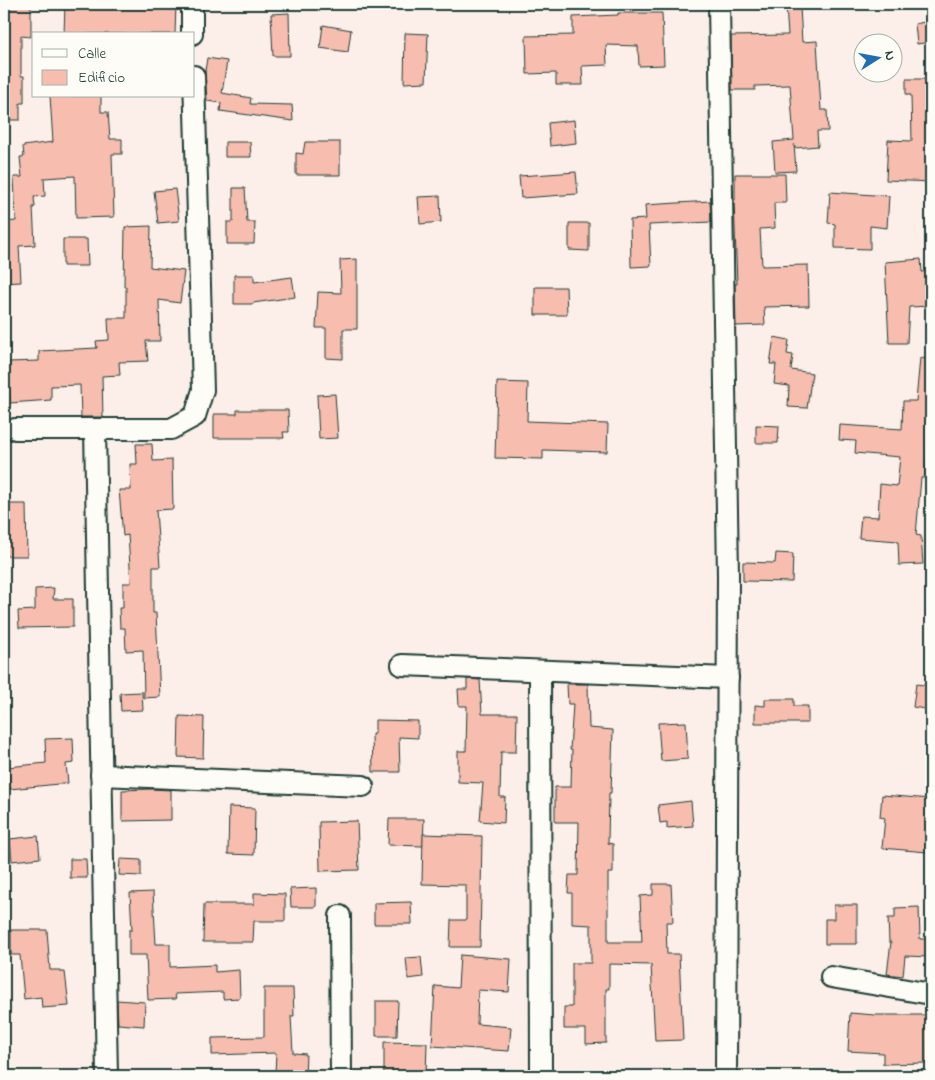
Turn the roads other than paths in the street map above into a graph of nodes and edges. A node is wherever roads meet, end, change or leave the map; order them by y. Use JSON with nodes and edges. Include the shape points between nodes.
{"nodes":[{"id":1,"x":192,"y":4,"type":"edge"},
{"id":2,"x":719,"y":4,"type":"edge"},
{"id":3,"x":192,"y":32,"type":"edge"},
{"id":4,"x":195,"y":98,"type":"edge"},
{"id":5,"x":15,"y":429,"type":"dead end"},
{"id":6,"x":95,"y":429,"type":"junction"},
{"id":7,"x":402,"y":665,"type":"dead end"},
{"id":8,"x":540,"y":670,"type":"junction"},
{"id":9,"x":728,"y":678,"type":"junction"},
{"id":10,"x":101,"y":775,"type":"junction"},
{"id":11,"x":363,"y":786,"type":"dead end"},
{"id":12,"x":340,"y":916,"type":"dead end"},
{"id":13,"x":830,"y":977,"type":"dead end"},
{"id":14,"x":931,"y":994,"type":"edge"},
{"id":15,"x":107,"y":1076,"type":"edge"},
{"id":16,"x":340,"y":1076,"type":"edge"},
{"id":17,"x":541,"y":1076,"type":"edge"},
{"id":18,"x":726,"y":1076,"type":"edge"}],
"edges":[{"from":1,"to":3,"type":"street"},
{"from":2,"to":9,"type":"street"},
{"from":4,"to":6,"type":"street","via":[[203,390],[195,416],[171,429]]},
{"from":5,"to":6,"type":"street"},
{"from":6,"to":10,"type":"street"},
{"from":7,"to":8,"type":"street"},
{"from":8,"to":9,"type":"street"},
{"from":8,"to":17,"type":"street"},
{"from":9,"to":18,"type":"street"},
{"from":10,"to":11,"type":"street"},
{"from":10,"to":15,"type":"street"},
{"from":12,"to":16,"type":"street"},
{"from":13,"to":14,"type":"street"}]}
